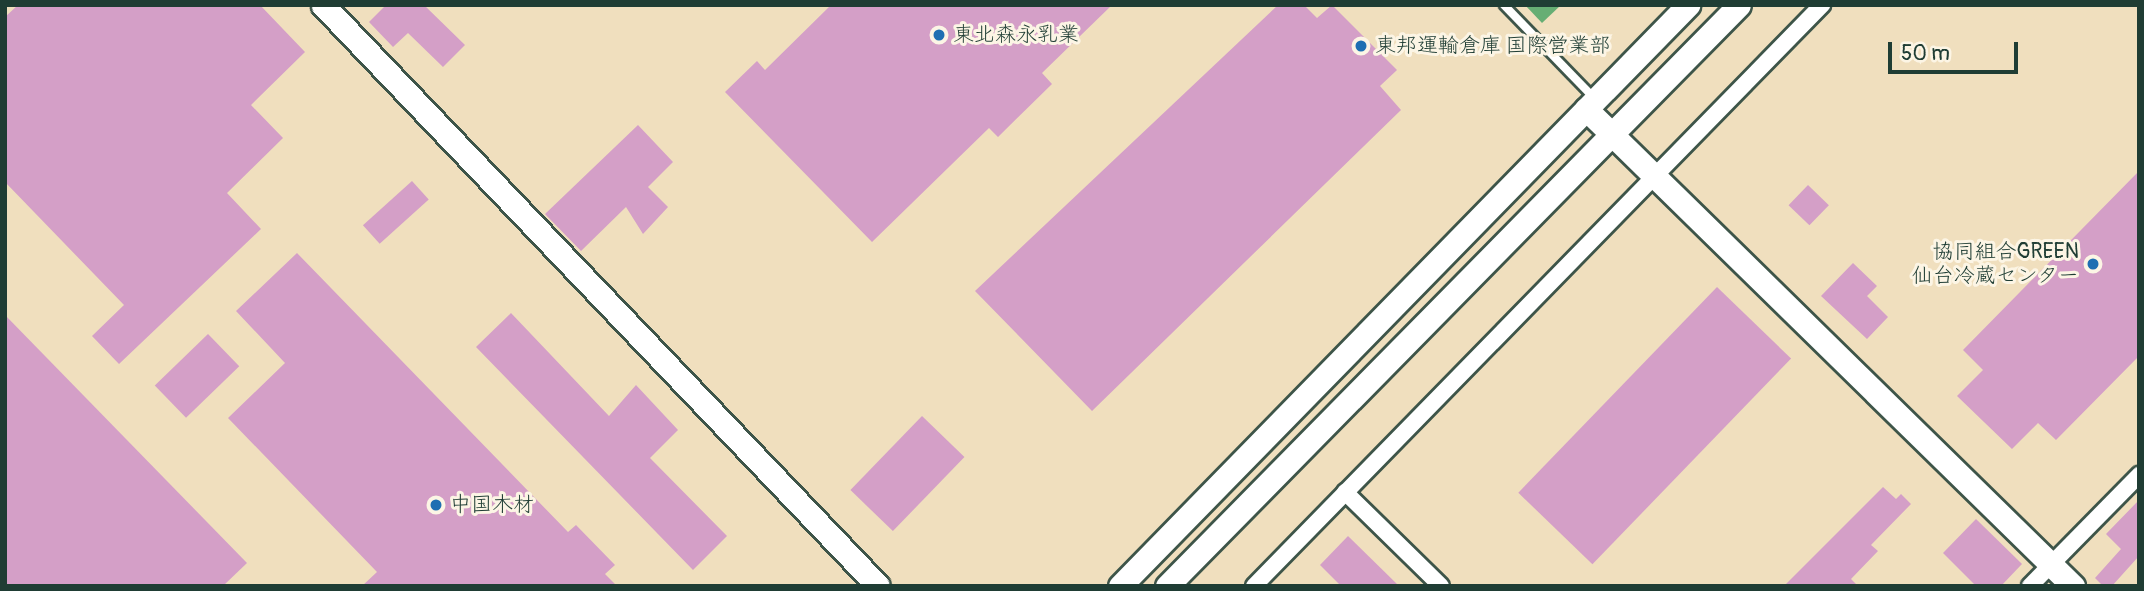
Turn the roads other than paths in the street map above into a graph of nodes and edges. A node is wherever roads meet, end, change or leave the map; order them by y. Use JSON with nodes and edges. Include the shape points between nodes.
{"nodes":[{"id":1,"x":323,"y":5,"type":"edge"},
{"id":2,"x":1504,"y":5,"type":"edge"},
{"id":3,"x":1688,"y":5,"type":"edge"},
{"id":4,"x":1739,"y":5,"type":"edge"},
{"id":5,"x":1822,"y":5,"type":"edge"},
{"id":6,"x":1591,"y":105,"type":"junction"},
{"id":7,"x":1613,"y":136,"type":"junction"},
{"id":8,"x":1655,"y":176,"type":"junction"},
{"id":9,"x":2139,"y":475,"type":"edge"},
{"id":10,"x":1345,"y":492,"type":"junction"},
{"id":11,"x":2051,"y":564,"type":"junction"},
{"id":12,"x":878,"y":586,"type":"edge"},
{"id":13,"x":1120,"y":586,"type":"edge"},
{"id":14,"x":1167,"y":586,"type":"edge"},
{"id":15,"x":1254,"y":586,"type":"edge"},
{"id":16,"x":1441,"y":586,"type":"edge"},
{"id":17,"x":2030,"y":586,"type":"edge"},
{"id":18,"x":2073,"y":586,"type":"edge"}],
"edges":[{"from":1,"to":12,"type":"street"},
{"from":2,"to":6,"type":"lane"},
{"from":3,"to":6,"type":"street"},
{"from":4,"to":7,"type":"street"},
{"from":5,"to":8,"type":"street"},
{"from":6,"to":7,"type":"street"},
{"from":6,"to":13,"type":"street"},
{"from":7,"to":8,"type":"street"},
{"from":7,"to":14,"type":"street"},
{"from":8,"to":10,"type":"street"},
{"from":8,"to":11,"type":"street"},
{"from":9,"to":11,"type":"street"},
{"from":10,"to":15,"type":"street"},
{"from":10,"to":16,"type":"street"},
{"from":11,"to":17,"type":"street"},
{"from":11,"to":18,"type":"street"}]}
